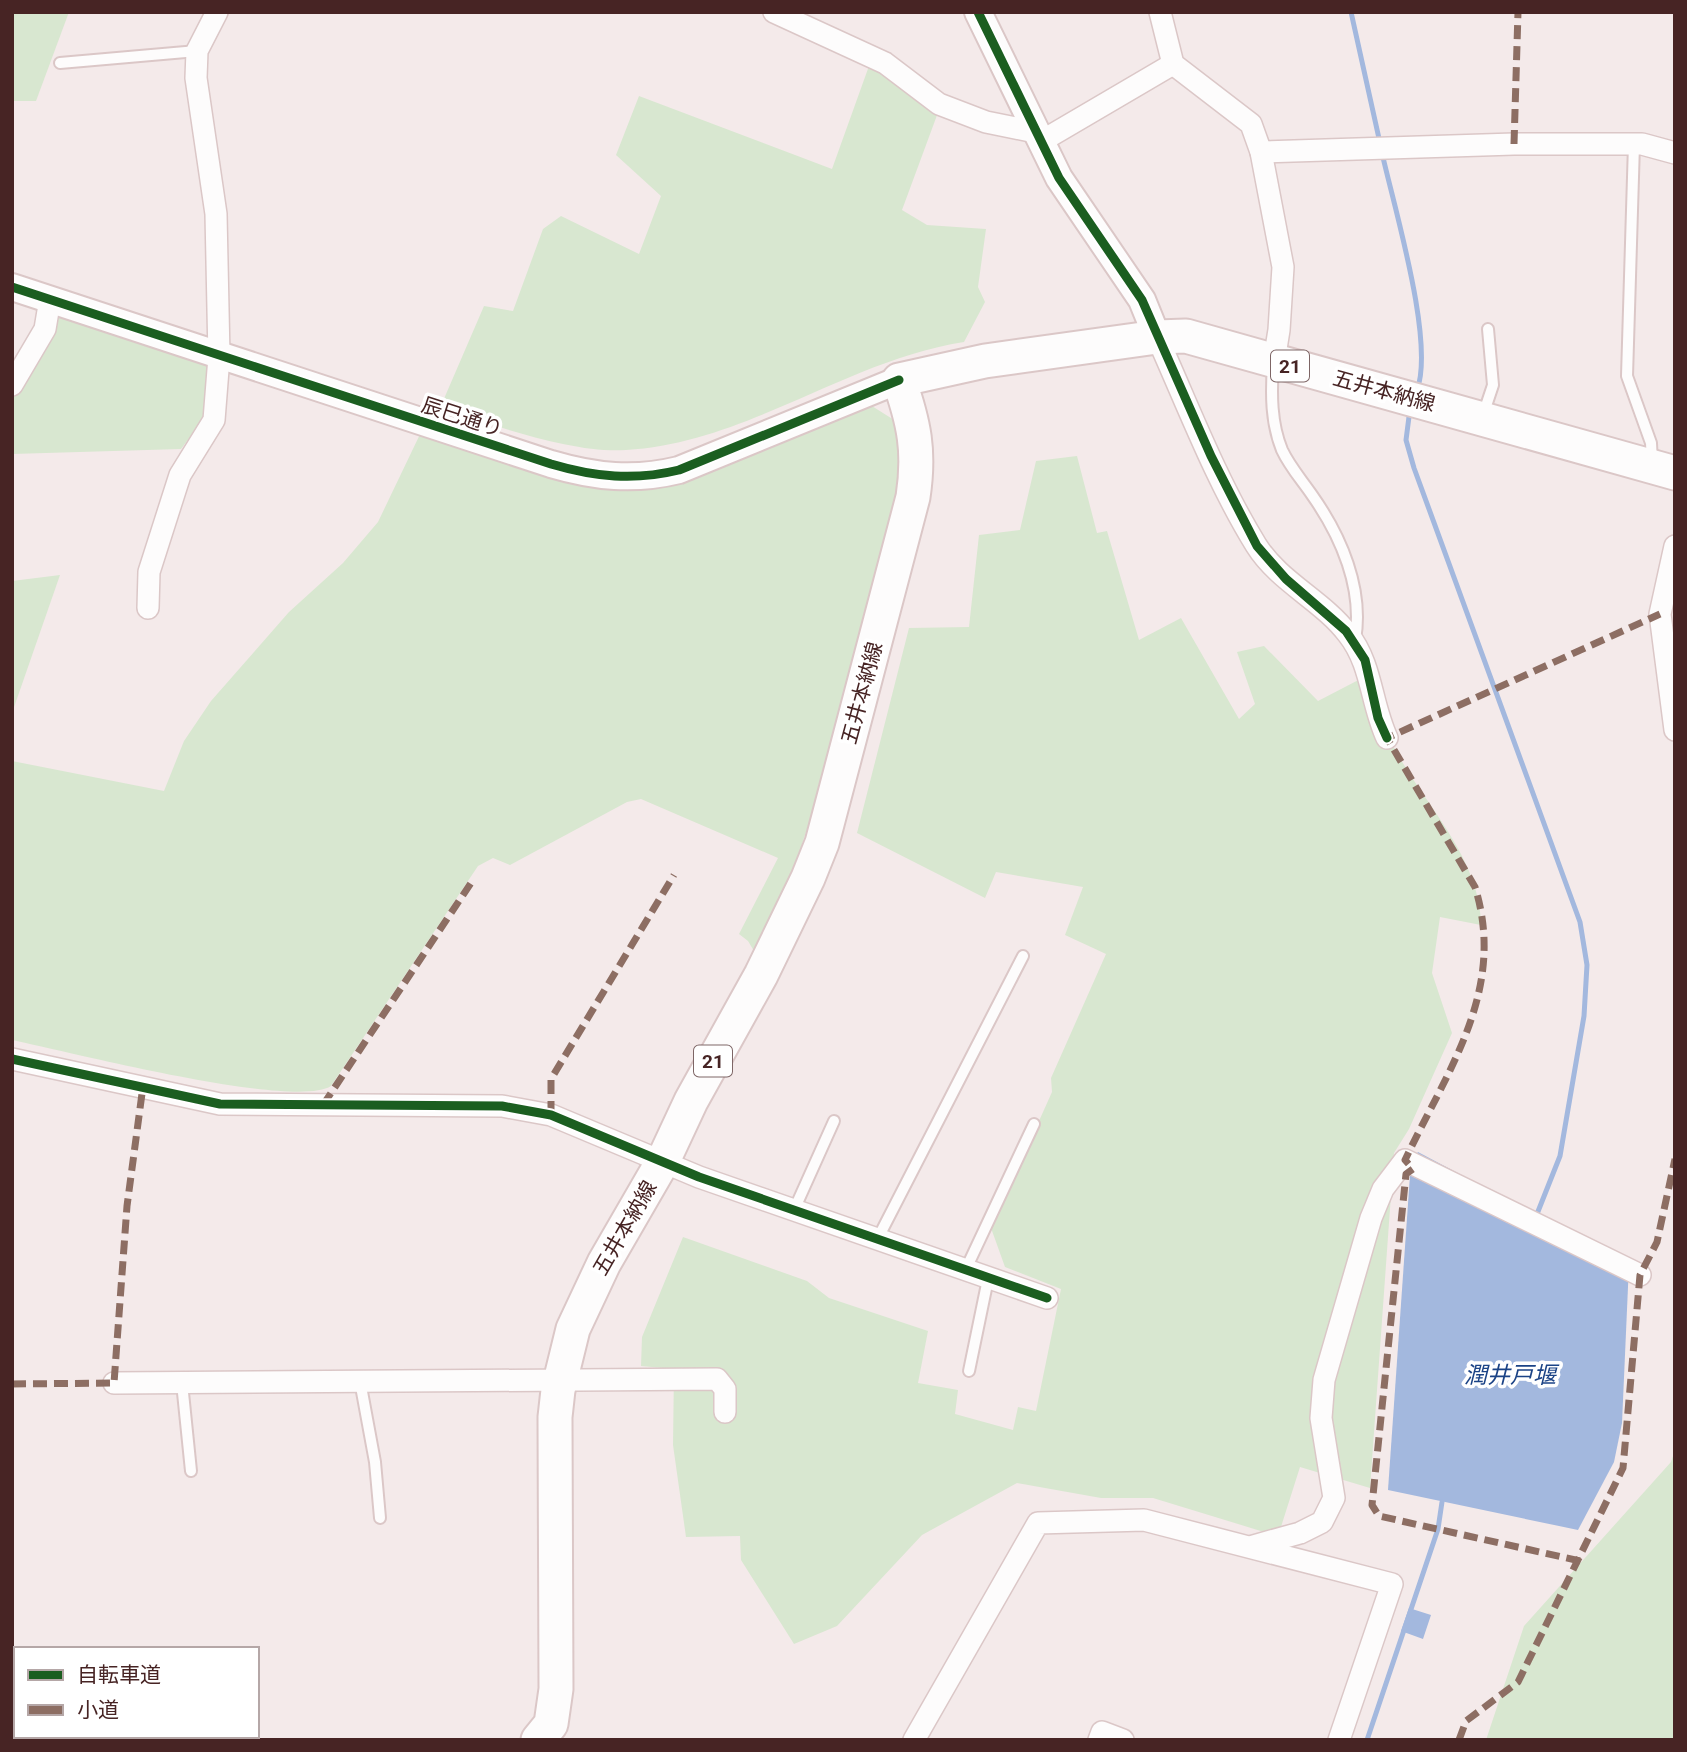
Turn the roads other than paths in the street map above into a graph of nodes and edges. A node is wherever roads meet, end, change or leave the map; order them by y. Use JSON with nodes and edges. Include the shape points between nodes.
{"nodes":[{"id":1,"x":216,"y":12,"type":"edge"},
{"id":2,"x":774,"y":12,"type":"edge"},
{"id":3,"x":978,"y":12,"type":"edge"},
{"id":4,"x":1160,"y":12,"type":"edge"},
{"id":5,"x":197,"y":51,"type":"junction"},
{"id":6,"x":60,"y":63,"type":"dead end"},
{"id":7,"x":1173,"y":64,"type":"junction"},
{"id":8,"x":1037,"y":137,"type":"junction"},
{"id":9,"x":1634,"y":144,"type":"junction"},
{"id":10,"x":1261,"y":152,"type":"junction"},
{"id":11,"x":1675,"y":153,"type":"edge"},
{"id":12,"x":12,"y":287,"type":"edge"},
{"id":13,"x":50,"y":299,"type":"junction"},
{"id":14,"x":1488,"y":329,"type":"dead end"},
{"id":15,"x":1157,"y":337,"type":"junction"},
{"id":16,"x":219,"y":357,"type":"junction"},
{"id":17,"x":1273,"y":361,"type":"junction"},
{"id":18,"x":899,"y":380,"type":"junction"},
{"id":19,"x":12,"y":386,"type":"edge"},
{"id":20,"x":1482,"y":418,"type":"junction"},
{"id":21,"x":1664,"y":469,"type":"edge"},
{"id":22,"x":1675,"y":546,"type":"edge"},
{"id":23,"x":148,"y":608,"type":"dead end"},
{"id":24,"x":1354,"y":642,"type":"junction"},
{"id":25,"x":1675,"y":730,"type":"edge"},
{"id":26,"x":1387,"y":738,"type":"dead end"},
{"id":27,"x":1023,"y":956,"type":"dead end"},
{"id":28,"x":12,"y":1059,"type":"edge"},
{"id":29,"x":834,"y":1121,"type":"dead end"},
{"id":30,"x":1034,"y":1124,"type":"dead end"},
{"id":31,"x":663,"y":1161,"type":"junction"},
{"id":32,"x":794,"y":1210,"type":"junction"},
{"id":33,"x":878,"y":1238,"type":"junction"},
{"id":34,"x":965,"y":1270,"type":"junction"},
{"id":35,"x":1640,"y":1275,"type":"dead end"},
{"id":36,"x":988,"y":1279,"type":"junction"},
{"id":37,"x":1047,"y":1298,"type":"dead end"},
{"id":38,"x":969,"y":1371,"type":"dead end"},
{"id":39,"x":561,"y":1379,"type":"junction"},
{"id":40,"x":360,"y":1381,"type":"junction"},
{"id":41,"x":114,"y":1383,"type":"dead end"},
{"id":42,"x":182,"y":1383,"type":"junction"},
{"id":43,"x":725,"y":1412,"type":"dead end"},
{"id":44,"x":191,"y":1471,"type":"dead end"},
{"id":45,"x":380,"y":1518,"type":"dead end"},
{"id":46,"x":1251,"y":1547,"type":"junction"},
{"id":47,"x":545,"y":1738,"type":"edge"},
{"id":48,"x":914,"y":1740,"type":"edge"},
{"id":49,"x":1099,"y":1740,"type":"edge"},
{"id":50,"x":1123,"y":1740,"type":"edge"},
{"id":51,"x":1339,"y":1740,"type":"edge"}],
"edges":[{"from":1,"to":5,"type":"street"},
{"from":2,"to":8,"type":"street","via":[[885,63],[939,104]]},
{"from":3,"to":8,"type":"street"},
{"from":4,"to":7,"type":"street"},
{"from":5,"to":6,"type":"lane"},
{"from":5,"to":16,"type":"street","via":[[196,78],[216,214]]},
{"from":7,"to":8,"type":"street"},
{"from":7,"to":10,"type":"street","via":[[1251,124]]},
{"from":8,"to":15,"type":"street","via":[[1059,178],[1142,300]]},
{"from":9,"to":10,"type":"street"},
{"from":9,"to":11,"type":"street"},
{"from":9,"to":21,"type":"lane","via":[[1628,376]]},
{"from":10,"to":17,"type":"street","via":[[1283,267]]},
{"from":12,"to":13,"type":"street","name":"辰巳通り"},
{"from":13,"to":16,"type":"street","name":"辰巳通り"},
{"from":13,"to":19,"type":"street","via":[[45,329]]},
{"from":14,"to":20,"type":"lane","via":[[1493,385]]},
{"from":15,"to":17,"type":"main road","name":"五井本納線","number":"21","via":[[1186,336]]},
{"from":15,"to":18,"type":"main road","name":"五井本納線","number":"21","via":[[974,363]]},
{"from":15,"to":24,"type":"street","via":[[1256,545]]},
{"from":16,"to":18,"type":"street","name":"辰巳通り","via":[[579,472],[631,478],[679,470]]},
{"from":16,"to":23,"type":"street","via":[[214,420],[180,475],[149,572]]},
{"from":17,"to":20,"type":"main road","name":"五井本納線","number":"21"},
{"from":17,"to":24,"type":"lane","via":[[1275,427],[1290,467],[1336,533],[1351,573],[1358,620]]},
{"from":18,"to":31,"type":"main road","name":"五井本納線","number":"21","via":[[915,424],[913,497],[822,843],[794,912]]},
{"from":20,"to":21,"type":"main road","name":"五井本納線","number":"21"},
{"from":22,"to":25,"type":"street","via":[[1660,614]]},
{"from":24,"to":26,"type":"street","via":[[1365,660]]},
{"from":27,"to":33,"type":"lane"},
{"from":28,"to":31,"type":"street","via":[[220,1104],[502,1106],[551,1115]]},
{"from":29,"to":32,"type":"lane"},
{"from":30,"to":34,"type":"lane"},
{"from":31,"to":32,"type":"street"},
{"from":31,"to":39,"type":"main road","name":"五井本納線","number":"21","via":[[587,1295]]},
{"from":32,"to":33,"type":"street"},
{"from":33,"to":34,"type":"street"},
{"from":34,"to":36,"type":"street"},
{"from":35,"to":46,"type":"street","via":[[1405,1160],[1383,1189],[1371,1218],[1324,1380],[1321,1418],[1334,1498],[1322,1522]]},
{"from":36,"to":37,"type":"street"},
{"from":36,"to":38,"type":"lane"},
{"from":39,"to":40,"type":"street"},
{"from":39,"to":43,"type":"street","via":[[717,1379],[725,1389]]},
{"from":39,"to":47,"type":"main road","name":"五井本納線","number":"21","via":[[554,1463],[556,1689]]},
{"from":40,"to":42,"type":"street"},
{"from":40,"to":45,"type":"lane"},
{"from":41,"to":42,"type":"street"},
{"from":42,"to":44,"type":"lane"},
{"from":46,"to":48,"type":"street","via":[[1144,1520],[1038,1523]]},
{"from":46,"to":51,"type":"street","via":[[1392,1584]]},
{"from":49,"to":50,"type":"street","via":[[1102,1732]]}]}
